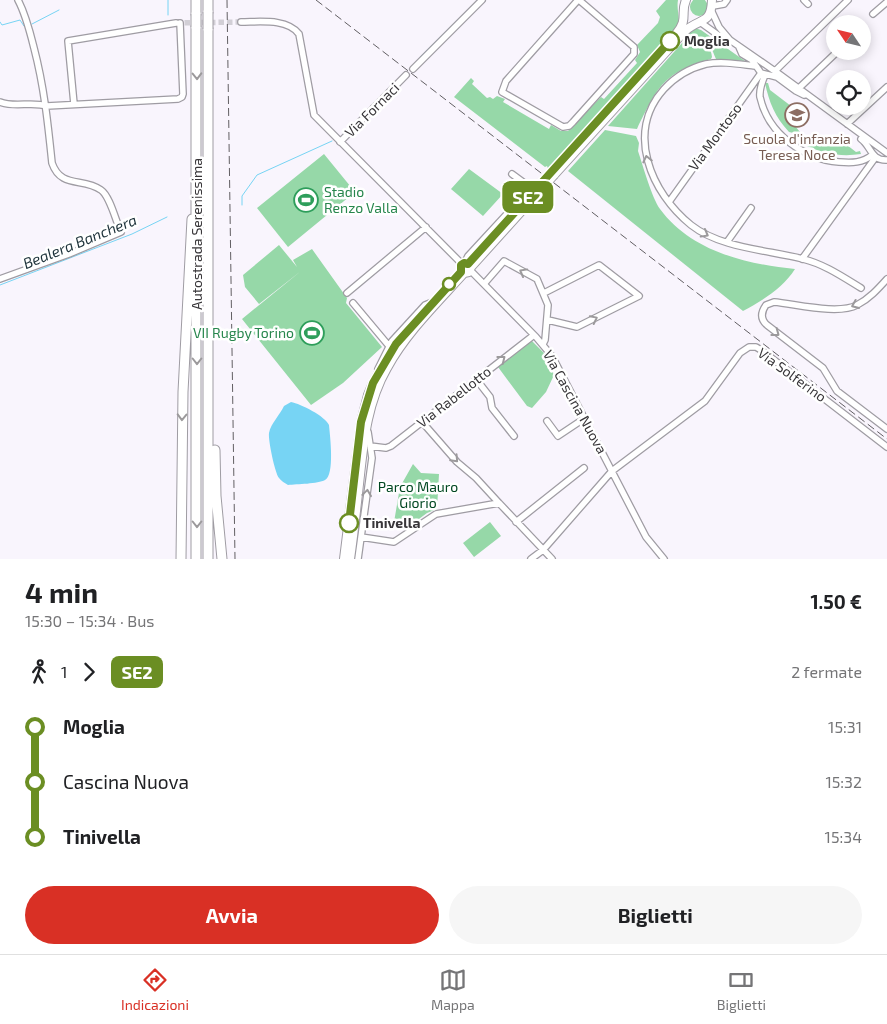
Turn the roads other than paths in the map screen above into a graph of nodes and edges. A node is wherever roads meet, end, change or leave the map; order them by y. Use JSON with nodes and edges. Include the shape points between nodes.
{"nodes":[{"id":1,"x":18,"y":0,"type":"edge"},
{"id":2,"x":196,"y":0,"type":"edge"},
{"id":3,"x":208,"y":0,"type":"edge"},
{"id":4,"x":482,"y":0,"type":"edge"},
{"id":5,"x":578,"y":0,"type":"edge"},
{"id":6,"x":727,"y":0,"type":"edge"},
{"id":7,"x":848,"y":0,"type":"edge"},
{"id":8,"x":684,"y":1,"type":"edge"},
{"id":9,"x":887,"y":2,"type":"edge"},
{"id":10,"x":712,"y":4,"type":"edge"},
{"id":11,"x":685,"y":14,"type":"junction"},
{"id":12,"x":873,"y":14,"type":"dead end"},
{"id":13,"x":241,"y":22,"type":"tunnel mouth"},
{"id":14,"x":698,"y":22,"type":"junction"},
{"id":15,"x":730,"y":40,"type":"junction"},
{"id":16,"x":738,"y":45,"type":"junction"},
{"id":17,"x":829,"y":60,"type":"edge"},
{"id":18,"x":755,"y":66,"type":"junction"},
{"id":19,"x":413,"y":68,"type":"dead end"},
{"id":20,"x":775,"y":71,"type":"junction"},
{"id":21,"x":763,"y":74,"type":"junction"},
{"id":22,"x":406,"y":75,"type":"dead end"},
{"id":23,"x":887,"y":87,"type":"edge"},
{"id":24,"x":799,"y":88,"type":"junction"},
{"id":25,"x":812,"y":98,"type":"junction"},
{"id":26,"x":0,"y":102,"type":"edge"},
{"id":27,"x":74,"y":104,"type":"junction"},
{"id":28,"x":46,"y":106,"type":"junction"},
{"id":29,"x":197,"y":106,"type":"junction"},
{"id":30,"x":847,"y":124,"type":"junction"},
{"id":31,"x":854,"y":129,"type":"junction"},
{"id":32,"x":340,"y":142,"type":"junction"},
{"id":33,"x":887,"y":153,"type":"edge"},
{"id":34,"x":874,"y":156,"type":"junction"},
{"id":35,"x":887,"y":160,"type":"edge"},
{"id":36,"x":859,"y":162,"type":"junction"},
{"id":37,"x":867,"y":169,"type":"junction"},
{"id":38,"x":512,"y":174,"type":"dead end"},
{"id":39,"x":552,"y":174,"type":"junction"},
{"id":40,"x":669,"y":202,"type":"junction"},
{"id":41,"x":751,"y":208,"type":"dead end"},
{"id":42,"x":426,"y":227,"type":"junction"},
{"id":43,"x":727,"y":242,"type":"junction"},
{"id":44,"x":802,"y":259,"type":"junction"},
{"id":45,"x":466,"y":268,"type":"junction"},
{"id":46,"x":0,"y":279,"type":"edge"},
{"id":47,"x":887,"y":279,"type":"edge"},
{"id":48,"x":484,"y":284,"type":"junction"},
{"id":49,"x":861,"y":288,"type":"dead end"},
{"id":50,"x":347,"y":293,"type":"dead end"},
{"id":51,"x":544,"y":294,"type":"junction"},
{"id":52,"x":435,"y":301,"type":"junction"},
{"id":53,"x":353,"y":303,"type":"dead end"},
{"id":54,"x":548,"y":320,"type":"junction"},
{"id":55,"x":534,"y":335,"type":"junction"},
{"id":56,"x":543,"y":344,"type":"junction"},
{"id":57,"x":389,"y":346,"type":"junction"},
{"id":58,"x":476,"y":379,"type":"junction"},
{"id":59,"x":373,"y":383,"type":"junction"},
{"id":60,"x":208,"y":405,"type":"junction"},
{"id":61,"x":585,"y":418,"type":"junction"},
{"id":62,"x":368,"y":419,"type":"junction"},
{"id":63,"x":547,"y":421,"type":"dead end"},
{"id":64,"x":423,"y":422,"type":"junction"},
{"id":65,"x":887,"y":429,"type":"edge"},
{"id":66,"x":514,"y":436,"type":"dead end"},
{"id":67,"x":370,"y":446,"type":"junction"},
{"id":68,"x":887,"y":447,"type":"edge"},
{"id":69,"x":584,"y":468,"type":"dead end"},
{"id":70,"x":612,"y":471,"type":"junction"},
{"id":71,"x":499,"y":503,"type":"junction"},
{"id":72,"x":516,"y":522,"type":"junction"},
{"id":73,"x":361,"y":537,"type":"junction"},
{"id":74,"x":543,"y":550,"type":"junction"},
{"id":75,"x":179,"y":559,"type":"edge"},
{"id":76,"x":196,"y":559,"type":"edge"},
{"id":77,"x":208,"y":559,"type":"edge"},
{"id":78,"x":222,"y":559,"type":"edge"},
{"id":79,"x":344,"y":559,"type":"edge"},
{"id":80,"x":350,"y":559,"type":"edge"},
{"id":81,"x":358,"y":559,"type":"edge"},
{"id":82,"x":531,"y":559,"type":"edge"},
{"id":83,"x":552,"y":559,"type":"edge"},
{"id":84,"x":664,"y":559,"type":"edge"}],
"edges":[{"from":1,"to":28,"type":"street","via":[[31,34]]},
{"from":2,"to":29,"type":"highway","name":"Autostrada Serenissima","one_way":true,"bridge":true},
{"from":3,"to":60,"type":"highway","name":"Autostrada Serenissima","bridge":true},
{"from":4,"to":19,"type":"street"},
{"from":5,"to":5,"type":"street","via":[[634,47],[634,54],[569,126],[563,126],[502,92],[506,81]]},
{"from":6,"to":10,"type":"street","via":[[724,4]]},
{"from":7,"to":20,"type":"street"},
{"from":8,"to":11,"type":"main road"},
{"from":9,"to":12,"type":"street"},
{"from":10,"to":14,"type":"main road","via":[[709,17]]},
{"from":10,"to":15,"type":"street","via":[[719,26]]},
{"from":11,"to":14,"type":"main road"},
{"from":11,"to":39,"type":"main road","via":[[677,33]]},
{"from":13,"to":32,"type":"street","name":"Via Fornaci","via":[[278,22],[295,28],[300,34],[314,115]]},
{"from":14,"to":15,"type":"street"},
{"from":14,"to":39,"type":"main road","via":[[680,36]]},
{"from":15,"to":16,"type":"street"},
{"from":16,"to":18,"type":"street","via":[[742,54]]},
{"from":16,"to":20,"type":"street"},
{"from":17,"to":24,"type":"street"},
{"from":18,"to":21,"type":"street"},
{"from":40,"to":18,"type":"street","one_way":true,"via":[[652,175],[645,151],[646,126],[657,98],[675,78],[696,67],[724,62]]},
{"from":20,"to":24,"type":"street"},
{"from":21,"to":25,"type":"street","via":[[774,76]]},
{"from":21,"to":36,"type":"street","via":[[760,90],[763,106],[788,141],[816,158]]},
{"from":21,"to":40,"type":"street","name":"Via Montoso"},
{"from":22,"to":32,"type":"street","name":"Via Fornaci"},
{"from":23,"to":30,"type":"street"},
{"from":24,"to":25,"type":"street"},
{"from":25,"to":30,"type":"street"},
{"from":26,"to":28,"type":"street"},
{"from":27,"to":27,"type":"street","via":[[68,41],[178,23],[182,97]]},
{"from":27,"to":28,"type":"street"},
{"from":28,"to":46,"type":"street","via":[[54,170],[64,179],[101,190],[121,232]]},
{"from":29,"to":75,"type":"highway","one_way":true,"via":[[183,392]]},
{"from":29,"to":76,"type":"highway","name":"Autostrada Serenissima","one_way":true},
{"from":30,"to":31,"type":"street"},
{"from":31,"to":33,"type":"street"},
{"from":31,"to":34,"type":"street"},
{"from":32,"to":42,"type":"street","name":"Via Cascina Nuova"},
{"from":34,"to":35,"type":"street"},
{"from":34,"to":36,"type":"street"},
{"from":34,"to":37,"type":"street"},
{"from":36,"to":37,"type":"street"},
{"from":37,"to":44,"type":"street"},
{"from":38,"to":45,"type":"street","via":[[531,188],[468,256]]},
{"from":39,"to":45,"type":"main road","bridge":true},
{"from":40,"to":43,"type":"street","one_way":true,"via":[[699,230]]},
{"from":41,"to":43,"type":"street"},
{"from":42,"to":45,"type":"street","name":"Via Cascina Nuova"},
{"from":42,"to":50,"type":"street"},
{"from":43,"to":44,"type":"street"},
{"from":44,"to":49,"type":"street"},
{"from":45,"to":48,"type":"street","name":"Via Cascina Nuova"},
{"from":45,"to":52,"type":"main road"},
{"from":45,"to":62,"type":"main road","via":[[392,358],[376,390]]},
{"from":47,"to":65,"type":"street","one_way":true,"via":[[855,307],[846,309],[771,302],[764,308],[762,318],[764,323],[823,368],[837,391]]},
{"from":51,"to":48,"type":"street","one_way":true,"via":[[536,279],[504,261]]},
{"from":48,"to":55,"type":"street","name":"Via Cascina Nuova"},
{"from":51,"to":54,"type":"street"},
{"from":54,"to":51,"type":"street","one_way":true,"via":[[577,327],[640,296],[599,265]]},
{"from":52,"to":57,"type":"street","via":[[425,305]]},
{"from":52,"to":59,"type":"main road","via":[[396,344]]},
{"from":53,"to":57,"type":"street"},
{"from":54,"to":56,"type":"street"},
{"from":55,"to":56,"type":"street","name":"Via Cascina Nuova"},
{"from":58,"to":55,"type":"street","name":"Via Rabellotto","one_way":true},
{"from":56,"to":61,"type":"street","name":"Via Cascina Nuova"},
{"from":57,"to":59,"type":"street"},
{"from":58,"to":64,"type":"street","name":"Via Rabellotto"},
{"from":58,"to":66,"type":"street","via":[[490,397],[492,408]]},
{"from":59,"to":79,"type":"main road","via":[[361,422]]},
{"from":60,"to":77,"type":"highway","name":"Autostrada Serenissima"},
{"from":60,"to":78,"type":"highway","via":[[214,430]]},
{"from":61,"to":63,"type":"street","via":[[558,436]]},
{"from":61,"to":70,"type":"street","name":"Via Cascina Nuova"},
{"from":62,"to":67,"type":"street"},
{"from":62,"to":80,"type":"main road"},
{"from":64,"to":67,"type":"street","name":"Via Rabellotto","via":[[389,447]]},
{"from":64,"to":71,"type":"street","one_way":true,"via":[[456,462]]},
{"from":73,"to":67,"type":"street","one_way":true,"via":[[372,458]]},
{"from":68,"to":70,"type":"street","name":"Via Solferino","via":[[761,350],[749,347],[740,353],[705,401]]},
{"from":69,"to":72,"type":"street"},
{"from":70,"to":74,"type":"street"},
{"from":70,"to":84,"type":"street","name":"Via Cascina Nuova","via":[[646,537]]},
{"from":71,"to":72,"type":"street"},
{"from":71,"to":73,"type":"street","via":[[436,514],[394,542]]},
{"from":72,"to":74,"type":"street"},
{"from":73,"to":81,"type":"street"},
{"from":74,"to":82,"type":"street"},
{"from":74,"to":83,"type":"street"}]}
